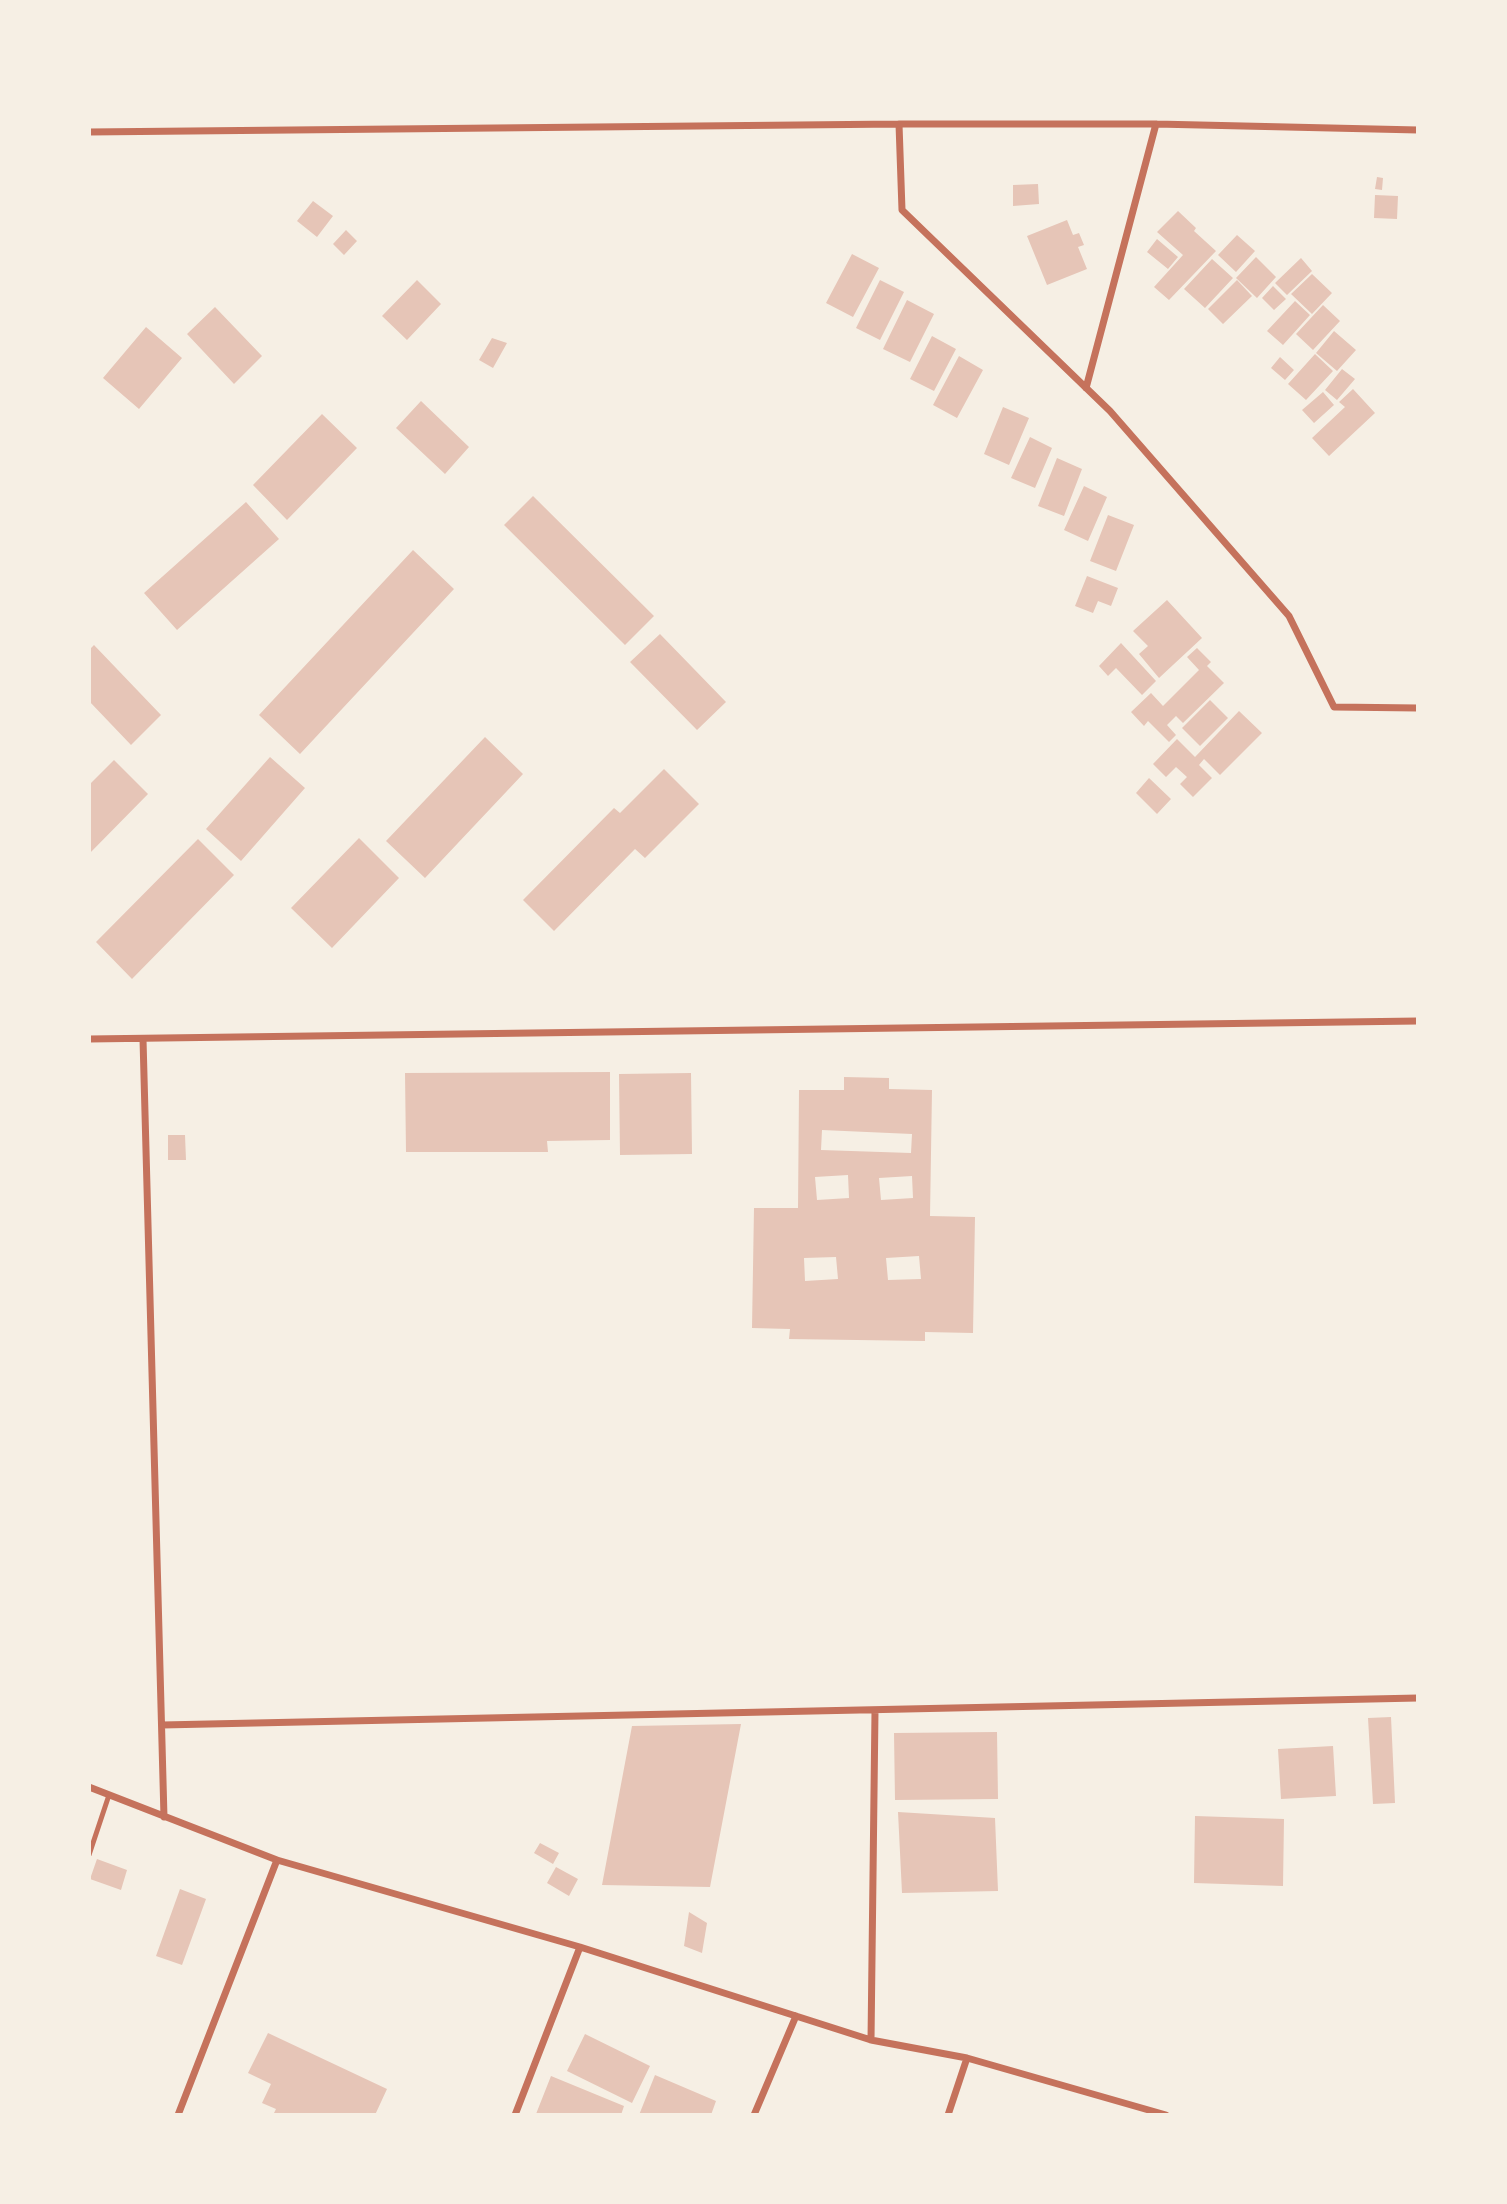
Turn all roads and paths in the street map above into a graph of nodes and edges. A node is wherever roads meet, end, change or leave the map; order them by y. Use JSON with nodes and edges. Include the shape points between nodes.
{"nodes":[{"id":1,"x":899,"y":124,"type":"junction"},
{"id":2,"x":1156,"y":124,"type":"junction"},
{"id":3,"x":1418,"y":130,"type":"edge"},
{"id":4,"x":89,"y":132,"type":"edge"},
{"id":5,"x":1086,"y":388,"type":"junction"},
{"id":6,"x":1418,"y":708,"type":"edge"},
{"id":7,"x":1418,"y":1021,"type":"edge"},
{"id":8,"x":89,"y":1038,"type":"edge"},
{"id":9,"x":143,"y":1039,"type":"junction"},
{"id":10,"x":1418,"y":1698,"type":"edge"},
{"id":11,"x":875,"y":1711,"type":"junction"},
{"id":12,"x":162,"y":1725,"type":"junction"},
{"id":13,"x":89,"y":1787,"type":"edge"},
{"id":14,"x":109,"y":1795,"type":"junction"},
{"id":15,"x":164,"y":1816,"type":"junction"},
{"id":16,"x":89,"y":1855,"type":"edge"},
{"id":17,"x":277,"y":1860,"type":"junction"},
{"id":18,"x":580,"y":1947,"type":"junction"},
{"id":19,"x":796,"y":2016,"type":"junction"},
{"id":20,"x":871,"y":2040,"type":"junction"},
{"id":21,"x":967,"y":2058,"type":"junction"},
{"id":22,"x":178,"y":2115,"type":"edge"},
{"id":23,"x":515,"y":2115,"type":"edge"},
{"id":24,"x":754,"y":2115,"type":"edge"},
{"id":25,"x":948,"y":2115,"type":"edge"},
{"id":26,"x":1166,"y":2115,"type":"edge"}],
"edges":[{"from":1,"to":2,"type":"street"},
{"from":1,"to":4,"type":"street"},
{"from":1,"to":5,"type":"street","via":[[902,210]]},
{"from":2,"to":3,"type":"street"},
{"from":2,"to":5,"type":"street"},
{"from":5,"to":6,"type":"street","via":[[1289,616],[1334,707]]},
{"from":7,"to":9,"type":"street"},
{"from":8,"to":9,"type":"street"},
{"from":9,"to":12,"type":"street"},
{"from":10,"to":11,"type":"street"},
{"from":11,"to":12,"type":"street"},
{"from":11,"to":20,"type":"street"},
{"from":12,"to":15,"type":"street"},
{"from":13,"to":14,"type":"street"},
{"from":14,"to":15,"type":"street"},
{"from":14,"to":16,"type":"lane"},
{"from":15,"to":17,"type":"street"},
{"from":17,"to":18,"type":"street"},
{"from":17,"to":22,"type":"street"},
{"from":18,"to":19,"type":"street"},
{"from":18,"to":23,"type":"street"},
{"from":19,"to":20,"type":"street"},
{"from":19,"to":24,"type":"street"},
{"from":20,"to":21,"type":"street"},
{"from":21,"to":25,"type":"street"},
{"from":21,"to":26,"type":"street"}]}
